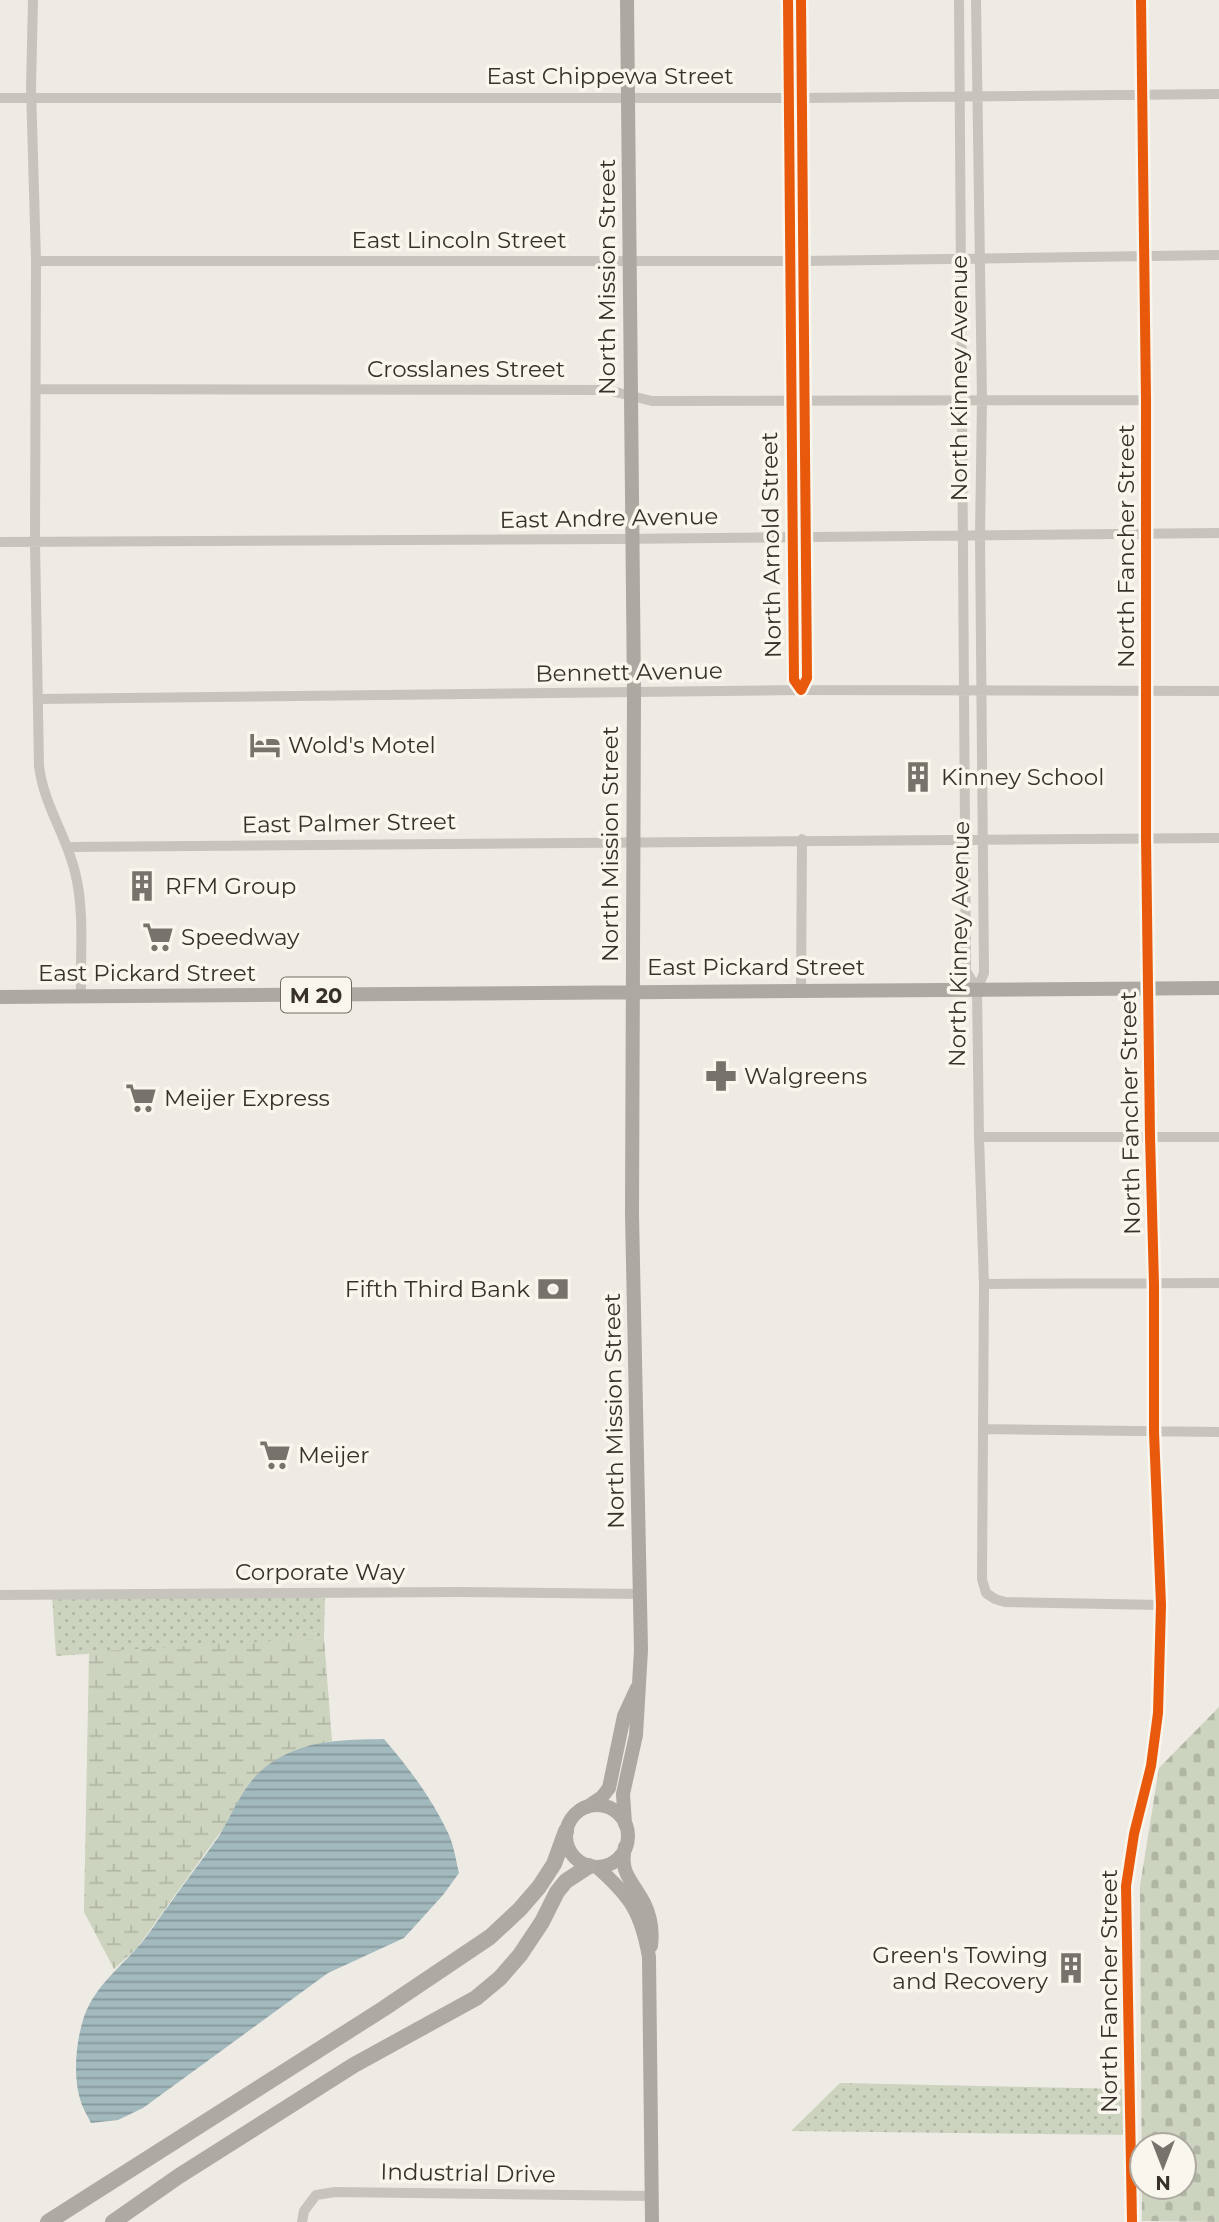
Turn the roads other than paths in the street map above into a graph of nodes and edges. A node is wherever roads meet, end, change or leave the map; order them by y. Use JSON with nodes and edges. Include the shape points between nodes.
{"nodes":[{"id":1,"x":33,"y":0,"type":"edge"},
{"id":2,"x":627,"y":0,"type":"edge"},
{"id":3,"x":788,"y":0,"type":"edge"},
{"id":4,"x":801,"y":0,"type":"edge"},
{"id":5,"x":959,"y":0,"type":"edge"},
{"id":6,"x":976,"y":0,"type":"edge"},
{"id":7,"x":1141,"y":0,"type":"edge"},
{"id":8,"x":1142,"y":94,"type":"junction"},
{"id":9,"x":1219,"y":94,"type":"edge"},
{"id":10,"x":629,"y":96,"type":"junction"},
{"id":11,"x":959,"y":96,"type":"junction"},
{"id":12,"x":977,"y":96,"type":"junction"},
{"id":13,"x":788,"y":97,"type":"junction"},
{"id":14,"x":801,"y":97,"type":"junction"},
{"id":15,"x":0,"y":98,"type":"edge"},
{"id":16,"x":31,"y":98,"type":"junction"},
{"id":17,"x":1219,"y":256,"type":"edge"},
{"id":18,"x":1143,"y":257,"type":"junction"},
{"id":19,"x":961,"y":259,"type":"junction"},
{"id":20,"x":980,"y":259,"type":"junction"},
{"id":21,"x":790,"y":260,"type":"junction"},
{"id":22,"x":36,"y":261,"type":"junction"},
{"id":23,"x":629,"y":261,"type":"junction"},
{"id":24,"x":804,"y":261,"type":"junction"},
{"id":25,"x":36,"y":388,"type":"junction"},
{"id":26,"x":630,"y":395,"type":"junction"},
{"id":27,"x":962,"y":400,"type":"junction"},
{"id":28,"x":982,"y":400,"type":"junction"},
{"id":29,"x":1146,"y":400,"type":"junction"},
{"id":30,"x":791,"y":401,"type":"junction"},
{"id":31,"x":804,"y":401,"type":"junction"},
{"id":32,"x":1146,"y":533,"type":"junction"},
{"id":33,"x":1219,"y":533,"type":"edge"},
{"id":34,"x":791,"y":536,"type":"junction"},
{"id":35,"x":806,"y":536,"type":"junction"},
{"id":36,"x":980,"y":536,"type":"junction"},
{"id":37,"x":963,"y":537,"type":"junction"},
{"id":38,"x":632,"y":539,"type":"junction"},
{"id":39,"x":0,"y":542,"type":"edge"},
{"id":40,"x":35,"y":542,"type":"junction"},
{"id":41,"x":801,"y":690,"type":"junction"},
{"id":42,"x":962,"y":691,"type":"junction"},
{"id":43,"x":983,"y":691,"type":"junction"},
{"id":44,"x":1219,"y":691,"type":"edge"},
{"id":45,"x":1147,"y":692,"type":"junction"},
{"id":46,"x":634,"y":693,"type":"junction"},
{"id":47,"x":39,"y":699,"type":"junction"},
{"id":48,"x":1146,"y":837,"type":"junction"},
{"id":49,"x":1219,"y":838,"type":"edge"},
{"id":50,"x":802,"y":839,"type":"junction"},
{"id":51,"x":964,"y":839,"type":"junction"},
{"id":52,"x":983,"y":841,"type":"junction"},
{"id":53,"x":632,"y":842,"type":"junction"},
{"id":54,"x":68,"y":847,"type":"junction"},
{"id":55,"x":1149,"y":988,"type":"junction"},
{"id":56,"x":1219,"y":988,"type":"edge"},
{"id":57,"x":977,"y":989,"type":"junction"},
{"id":58,"x":631,"y":990,"type":"junction"},
{"id":59,"x":801,"y":990,"type":"junction"},
{"id":60,"x":81,"y":996,"type":"junction"},
{"id":61,"x":0,"y":997,"type":"edge"},
{"id":62,"x":979,"y":1136,"type":"junction"},
{"id":63,"x":1150,"y":1136,"type":"junction"},
{"id":64,"x":1219,"y":1137,"type":"edge"},
{"id":65,"x":984,"y":1283,"type":"junction"},
{"id":66,"x":1154,"y":1283,"type":"junction"},
{"id":67,"x":1219,"y":1283,"type":"edge"},
{"id":68,"x":984,"y":1429,"type":"junction"},
{"id":69,"x":1154,"y":1432,"type":"junction"},
{"id":70,"x":1219,"y":1432,"type":"edge"},
{"id":71,"x":641,"y":1594,"type":"junction"},
{"id":72,"x":0,"y":1595,"type":"edge"},
{"id":73,"x":1161,"y":1605,"type":"junction"},
{"id":74,"x":638,"y":1687,"type":"junction"},
{"id":75,"x":587,"y":1807,"type":"junction"},
{"id":76,"x":625,"y":1824,"type":"junction"},
{"id":77,"x":566,"y":1831,"type":"junction"},
{"id":78,"x":626,"y":1847,"type":"junction"},
{"id":79,"x":593,"y":1866,"type":"junction"},
{"id":80,"x":649,"y":1957,"type":"junction"},
{"id":81,"x":652,"y":2196,"type":"junction"},
{"id":82,"x":48,"y":2222,"type":"edge"},
{"id":83,"x":113,"y":2222,"type":"edge"},
{"id":84,"x":302,"y":2222,"type":"edge"},
{"id":85,"x":652,"y":2222,"type":"edge"},
{"id":86,"x":1132,"y":2222,"type":"edge"}],
"edges":[{"from":1,"to":16,"type":"street"},
{"from":2,"to":10,"type":"main road","name":"North Mission Street"},
{"from":3,"to":13,"type":"street","name":"North Arnold Street"},
{"from":4,"to":14,"type":"street","name":"North Arnold Street"},
{"from":5,"to":11,"type":"street"},
{"from":6,"to":12,"type":"street","name":"North Kinney Avenue"},
{"from":7,"to":8,"type":"street","name":"North Fancher Street"},
{"from":8,"to":9,"type":"street","name":"East Chippewa Street"},
{"from":8,"to":12,"type":"street","name":"East Chippewa Street"},
{"from":8,"to":18,"type":"street","name":"North Fancher Street"},
{"from":10,"to":13,"type":"street","name":"East Chippewa Street"},
{"from":10,"to":16,"type":"street","name":"East Chippewa Street"},
{"from":10,"to":23,"type":"main road","name":"North Mission Street"},
{"from":11,"to":12,"type":"street","name":"East Chippewa Street"},
{"from":11,"to":14,"type":"street","name":"East Chippewa Street"},
{"from":11,"to":19,"type":"street"},
{"from":12,"to":20,"type":"street","name":"North Kinney Avenue"},
{"from":13,"to":14,"type":"street","name":"East Chippewa Street"},
{"from":13,"to":21,"type":"street","name":"North Arnold Street"},
{"from":14,"to":24,"type":"street","name":"North Arnold Street"},
{"from":15,"to":16,"type":"street","name":"East Chippewa Street"},
{"from":16,"to":22,"type":"street"},
{"from":17,"to":18,"type":"street","name":"East Lincoln Street"},
{"from":18,"to":20,"type":"street","name":"East Lincoln Street"},
{"from":18,"to":29,"type":"street","name":"North Fancher Street"},
{"from":19,"to":20,"type":"street","name":"East Lincoln Street"},
{"from":19,"to":24,"type":"street","name":"East Lincoln Street"},
{"from":19,"to":27,"type":"street"},
{"from":20,"to":28,"type":"street","name":"North Kinney Avenue"},
{"from":21,"to":23,"type":"street","name":"East Lincoln Street"},
{"from":21,"to":24,"type":"street","name":"East Lincoln Street"},
{"from":21,"to":30,"type":"street","name":"North Arnold Street"},
{"from":22,"to":23,"type":"street","name":"East Lincoln Street"},
{"from":22,"to":25,"type":"street"},
{"from":23,"to":26,"type":"main road","name":"North Mission Street"},
{"from":24,"to":31,"type":"street","name":"North Arnold Street"},
{"from":25,"to":26,"type":"street","name":"Crosslanes Street","via":[[607,390]]},
{"from":25,"to":40,"type":"street"},
{"from":26,"to":30,"type":"street","name":"Crosslanes Street","via":[[652,401]]},
{"from":26,"to":38,"type":"main road","name":"North Mission Street"},
{"from":27,"to":28,"type":"street","name":"Crosslanes Street"},
{"from":27,"to":31,"type":"street","name":"Crosslanes Street"},
{"from":27,"to":37,"type":"street"},
{"from":28,"to":29,"type":"street","name":"Crosslanes Street"},
{"from":28,"to":36,"type":"street","name":"North Kinney Avenue"},
{"from":29,"to":32,"type":"street","name":"North Fancher Street"},
{"from":30,"to":31,"type":"street","name":"Crosslanes Street"},
{"from":30,"to":34,"type":"street","name":"North Arnold Street"},
{"from":31,"to":35,"type":"street","name":"North Arnold Street"},
{"from":32,"to":33,"type":"street","name":"East Andre Avenue"},
{"from":32,"to":36,"type":"street","name":"East Andre Avenue"},
{"from":32,"to":45,"type":"street","name":"North Fancher Street"},
{"from":34,"to":35,"type":"street","name":"East Andre Avenue"},
{"from":34,"to":38,"type":"street","name":"East Andre Avenue"},
{"from":34,"to":41,"type":"street","name":"North Arnold Street","via":[[794,680]]},
{"from":35,"to":37,"type":"street","name":"East Andre Avenue"},
{"from":35,"to":41,"type":"street","name":"North Arnold Street","via":[[807,678]]},
{"from":36,"to":37,"type":"street","name":"East Andre Avenue"},
{"from":36,"to":43,"type":"street","name":"North Kinney Avenue"},
{"from":37,"to":42,"type":"street"},
{"from":38,"to":40,"type":"street","name":"East Andre Avenue"},
{"from":38,"to":46,"type":"main road","name":"North Mission Street"},
{"from":39,"to":40,"type":"street","name":"East Andre Avenue"},
{"from":40,"to":47,"type":"street"},
{"from":41,"to":42,"type":"street","name":"Bennett Avenue"},
{"from":41,"to":46,"type":"street","name":"Bennett Avenue"},
{"from":42,"to":43,"type":"street","name":"Bennett Avenue"},
{"from":42,"to":51,"type":"street"},
{"from":43,"to":45,"type":"street","name":"Bennett Avenue"},
{"from":43,"to":52,"type":"street","name":"North Kinney Avenue"},
{"from":44,"to":45,"type":"street","name":"Bennett Avenue"},
{"from":45,"to":48,"type":"street","name":"North Fancher Street"},
{"from":46,"to":47,"type":"street","name":"Bennett Avenue"},
{"from":46,"to":53,"type":"main road","name":"North Mission Street"},
{"from":47,"to":54,"type":"street","via":[[42,788]]},
{"from":48,"to":49,"type":"street","name":"East Palmer Street"},
{"from":48,"to":52,"type":"street","name":"East Palmer Street"},
{"from":48,"to":55,"type":"street","name":"North Fancher Street"},
{"from":50,"to":51,"type":"street","name":"East Palmer Street"},
{"from":50,"to":53,"type":"street","name":"East Palmer Street"},
{"from":50,"to":59,"type":"street"},
{"from":51,"to":52,"type":"street","name":"East Palmer Street"},
{"from":51,"to":57,"type":"street","via":[[966,971]]},
{"from":52,"to":57,"type":"street","name":"North Kinney Avenue","via":[[984,973]]},
{"from":53,"to":54,"type":"street","name":"East Palmer Street"},
{"from":53,"to":58,"type":"main road","name":"North Mission Street"},
{"from":54,"to":60,"type":"street","via":[[79,899]]},
{"from":55,"to":56,"type":"main road","name":"East Pickard Street"},
{"from":55,"to":57,"type":"main road","name":"East Pickard Street"},
{"from":55,"to":63,"type":"street","name":"North Fancher Street"},
{"from":57,"to":59,"type":"main road","name":"East Pickard Street"},
{"from":57,"to":62,"type":"street","name":"North Kinney Avenue"},
{"from":58,"to":59,"type":"main road","name":"East Pickard Street"},
{"from":58,"to":60,"type":"main road","name":"East Pickard Street","number":"M 20"},
{"from":58,"to":71,"type":"main road","name":"North Mission Street"},
{"from":60,"to":61,"type":"main road","name":"East Pickard Street","number":"M 20"},
{"from":62,"to":63,"type":"street"},
{"from":62,"to":65,"type":"street","name":"North Kinney Avenue"},
{"from":63,"to":64,"type":"street"},
{"from":63,"to":66,"type":"street","name":"North Fancher Street"},
{"from":65,"to":66,"type":"street"},
{"from":65,"to":68,"type":"street","name":"North Kinney Avenue"},
{"from":66,"to":67,"type":"street"},
{"from":66,"to":69,"type":"street","name":"North Fancher Street"},
{"from":68,"to":69,"type":"street"},
{"from":68,"to":73,"type":"street","name":"North Kinney Avenue","via":[[982,1579],[986,1593],[1005,1602]]},
{"from":69,"to":70,"type":"street"},
{"from":69,"to":73,"type":"street","name":"North Fancher Street"},
{"from":71,"to":72,"type":"street","name":"Corporate Way"},
{"from":71,"to":74,"type":"main road","name":"North Mission Street"},
{"from":73,"to":86,"type":"street","name":"North Fancher Street","via":[[1158,1713],[1126,1886]]},
{"from":74,"to":75,"type":"main road","name":"North Mission Street","via":[[624,1716],[609,1788]]},
{"from":74,"to":76,"type":"main road","name":"North Mission Street","via":[[636,1735],[623,1794]]},
{"from":75,"to":76,"type":"main road","via":[[610,1808]]},
{"from":75,"to":77,"type":"main road","name":"North Mission Street","via":[[573,1816]]},
{"from":76,"to":78,"type":"main road","name":"North Mission Street"},
{"from":77,"to":79,"type":"main road","name":"North Mission Street","via":[[571,1853]]},
{"from":77,"to":82,"type":"highway","via":[[554,1864],[539,1887],[490,1937]]},
{"from":78,"to":79,"type":"main road","via":[[616,1860]]},
{"from":78,"to":80,"type":"main road","name":"North Mission Street","via":[[624,1867],[652,1926]]},
{"from":79,"to":80,"type":"main road","name":"North Mission Street","via":[[634,1905]]},
{"from":79,"to":83,"type":"highway","via":[[566,1881],[520,1955],[483,1992],[354,2065]]},
{"from":80,"to":81,"type":"main road","name":"North Mission Street"},
{"from":81,"to":84,"type":"street","name":"Industrial Drive","via":[[335,2192],[316,2194]]},
{"from":81,"to":85,"type":"main road","name":"North Mission Street"}]}
